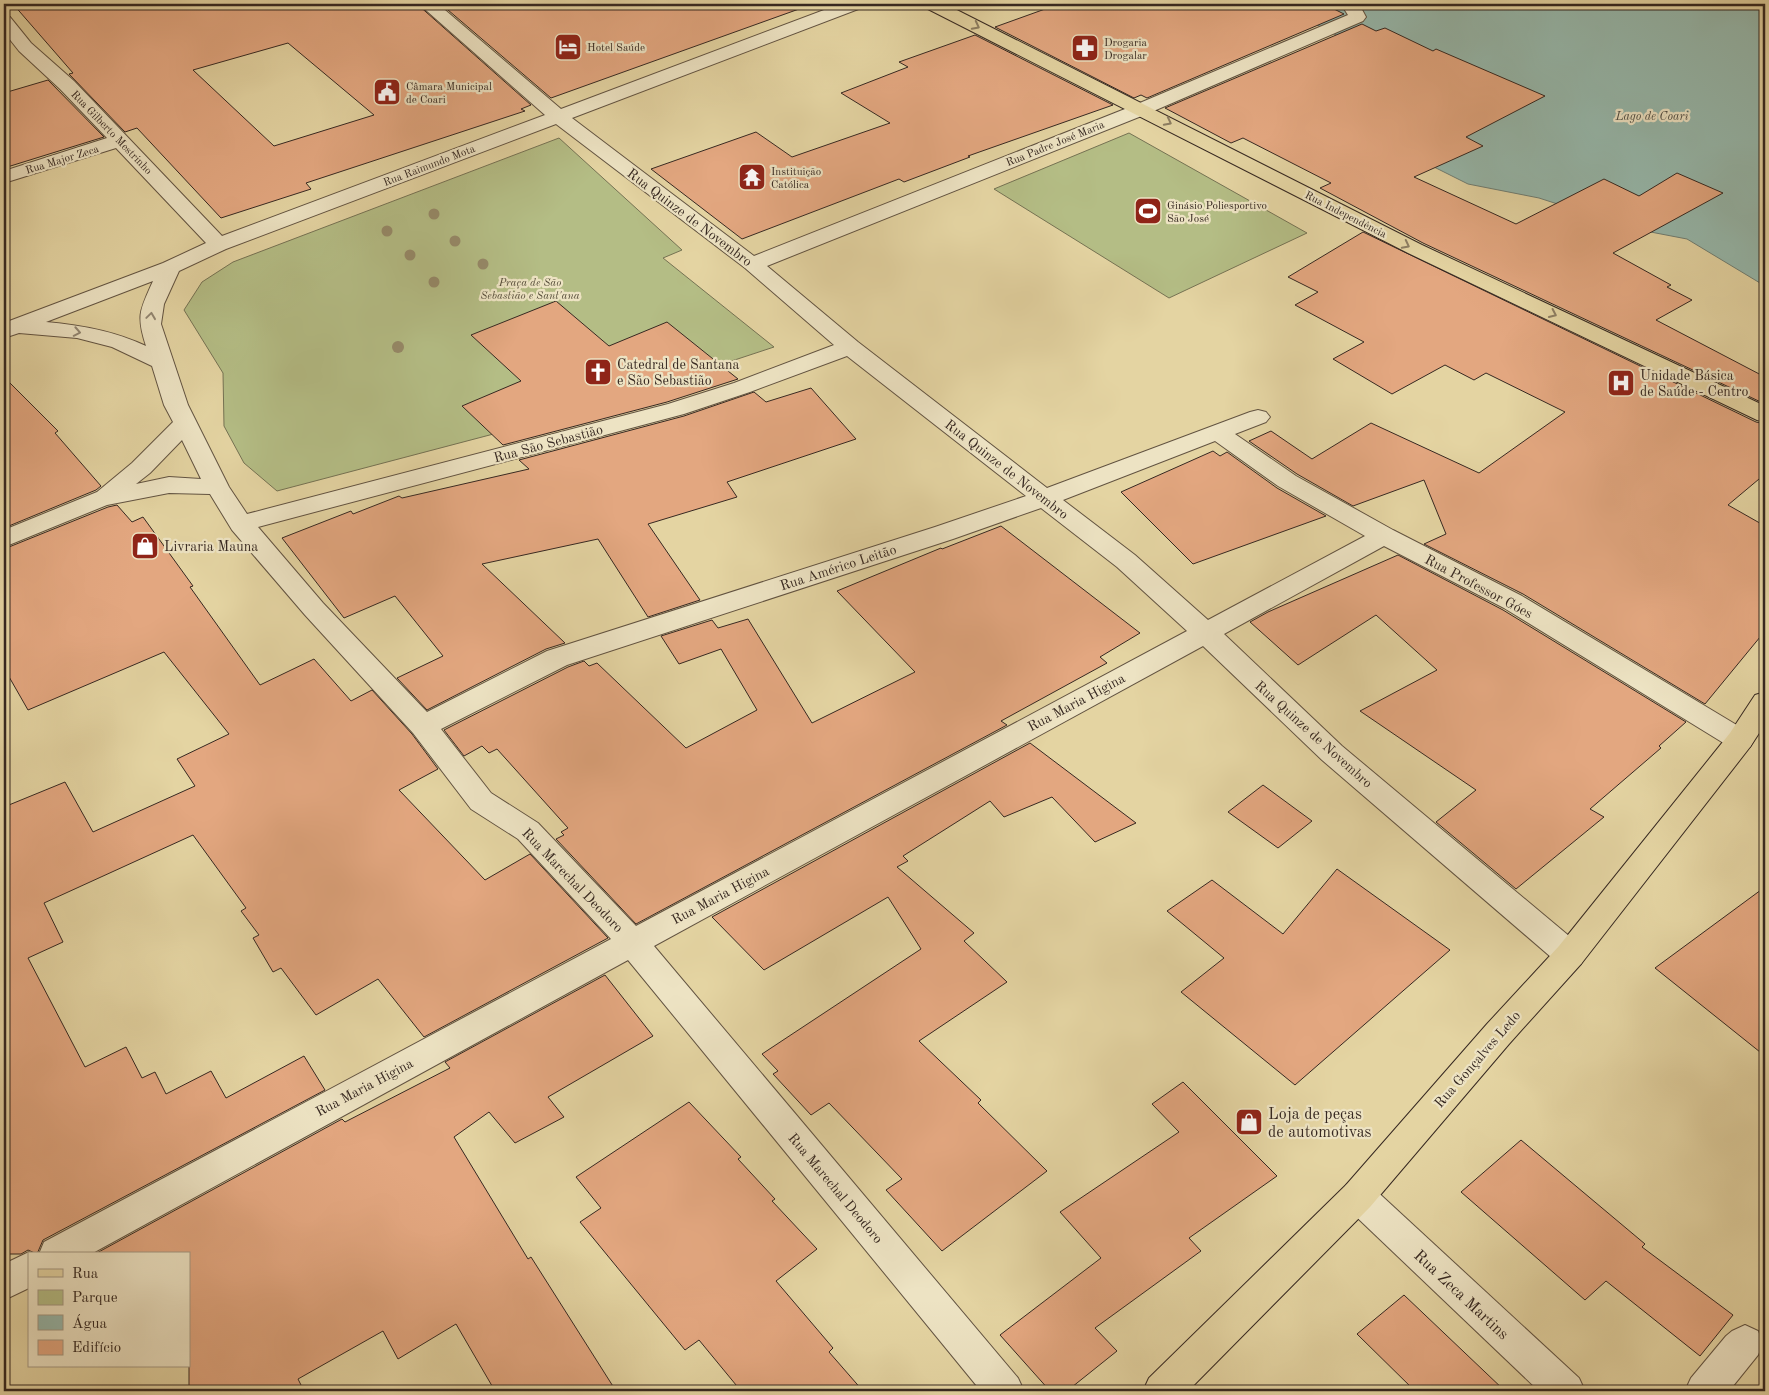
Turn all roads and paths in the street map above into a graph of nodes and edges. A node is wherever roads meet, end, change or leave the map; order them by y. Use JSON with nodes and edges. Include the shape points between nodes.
{"nodes":[{"id":1,"x":428,"y":4,"type":"edge"},
{"id":2,"x":855,"y":4,"type":"edge"},
{"id":3,"x":932,"y":4,"type":"edge"},
{"id":4,"x":1353,"y":10,"type":"edge"},
{"id":5,"x":4,"y":21,"type":"edge"},
{"id":6,"x":25,"y":47,"type":"junction"},
{"id":7,"x":4,"y":53,"type":"edge"},
{"id":8,"x":1142,"y":109,"type":"junction"},
{"id":9,"x":557,"y":115,"type":"junction"},
{"id":10,"x":120,"y":140,"type":"junction"},
{"id":11,"x":4,"y":177,"type":"edge"},
{"id":12,"x":219,"y":245,"type":"junction"},
{"id":13,"x":752,"y":264,"type":"junction"},
{"id":14,"x":170,"y":267,"type":"junction"},
{"id":15,"x":6,"y":327,"type":"edge"},
{"id":16,"x":850,"y":348,"type":"junction"},
{"id":17,"x":162,"y":362,"type":"junction"},
{"id":18,"x":1765,"y":415,"type":"edge"},
{"id":19,"x":1258,"y":417,"type":"dead end"},
{"id":20,"x":186,"y":422,"type":"junction"},
{"id":21,"x":1217,"y":432,"type":"junction"},
{"id":22,"x":216,"y":487,"type":"junction"},
{"id":23,"x":1044,"y":498,"type":"junction"},
{"id":24,"x":102,"y":499,"type":"junction"},
{"id":25,"x":241,"y":524,"type":"junction"},
{"id":26,"x":1384,"y":536,"type":"junction"},
{"id":27,"x":4,"y":538,"type":"edge"},
{"id":28,"x":1205,"y":632,"type":"junction"},
{"id":29,"x":1765,"y":702,"type":"edge"},
{"id":30,"x":422,"y":726,"type":"junction"},
{"id":31,"x":1740,"y":740,"type":"junction"},
{"id":32,"x":632,"y":942,"type":"junction"},
{"id":33,"x":1570,"y":954,"type":"junction"},
{"id":34,"x":1358,"y":1196,"type":"junction"},
{"id":35,"x":61,"y":1252,"type":"edge"},
{"id":36,"x":28,"y":1270,"type":"edge"},
{"id":37,"x":4,"y":1283,"type":"edge"},
{"id":38,"x":1745,"y":1343,"type":"dead end"},
{"id":39,"x":1005,"y":1391,"type":"edge"},
{"id":40,"x":1162,"y":1391,"type":"edge"},
{"id":41,"x":1566,"y":1391,"type":"edge"},
{"id":42,"x":1704,"y":1391,"type":"edge"}],
"edges":[{"from":1,"to":9,"type":"street","name":"Rua Quinze de Novembro"},
{"from":2,"to":9,"type":"street","name":"Rua Raimundo Mota"},
{"from":3,"to":8,"type":"main road","name":"Rua Independência","one_way":true},
{"from":4,"to":8,"type":"street","name":"Rua Padre José Maria"},
{"from":5,"to":6,"type":"street","name":"Rua Gilberto Mestrinho"},
{"from":6,"to":7,"type":"street"},
{"from":6,"to":10,"type":"street","name":"Rua Gilberto Mestrinho"},
{"from":8,"to":13,"type":"street","name":"Rua Padre José Maria"},
{"from":8,"to":18,"type":"main road","name":"Rua Independência","one_way":true,"via":[[1415,249]]},
{"from":9,"to":12,"type":"street","name":"Rua Raimundo Mota"},
{"from":9,"to":13,"type":"street","name":"Rua Quinze de Novembro"},
{"from":10,"to":11,"type":"street","name":"Rua Major Zeca"},
{"from":10,"to":12,"type":"street","name":"Rua Gilberto Mestrinho"},
{"from":12,"to":14,"type":"street","name":"Rua Raimundo Mota"},
{"from":13,"to":16,"type":"street","name":"Rua Quinze de Novembro"},
{"from":14,"to":15,"type":"street","name":"Rua Raimundo Mota","via":[[56,312]]},
{"from":17,"to":14,"type":"street","name":"Rua Marechal Deodoro","one_way":true,"via":[[150,324],[153,304]]},
{"from":15,"to":17,"type":"street","one_way":true,"via":[[77,331],[120,342]]},
{"from":16,"to":23,"type":"street","name":"Rua Quinze de Novembro"},
{"from":16,"to":25,"type":"street","name":"Rua São Sebastião","via":[[677,409]]},
{"from":17,"to":20,"type":"street","name":"Rua Marechal Deodoro","via":[[176,405]]},
{"from":19,"to":21,"type":"street","name":"Rua Américo Leitão"},
{"from":20,"to":22,"type":"street","name":"Rua Marechal Deodoro"},
{"from":20,"to":24,"type":"street","via":[[141,468]]},
{"from":21,"to":23,"type":"street","name":"Rua Américo Leitão"},
{"from":21,"to":26,"type":"street","name":"Rua Professor Góes","via":[[1287,481]]},
{"from":22,"to":24,"type":"street","via":[[169,485]]},
{"from":22,"to":25,"type":"street","name":"Rua Marechal Deodoro"},
{"from":23,"to":28,"type":"street","name":"Rua Quinze de Novembro","via":[[1126,561]]},
{"from":23,"to":30,"type":"street","name":"Rua Américo Leitão","via":[[557,658]]},
{"from":24,"to":27,"type":"street"},
{"from":25,"to":30,"type":"street","name":"Rua Marechal Deodoro"},
{"from":26,"to":28,"type":"street","name":"Rua Maria Higina"},
{"from":26,"to":31,"type":"street","name":"Rua Professor Góes","via":[[1513,602]]},
{"from":28,"to":32,"type":"street","name":"Rua Maria Higina"},
{"from":28,"to":33,"type":"street","name":"Rua Quinze de Novembro","via":[[1332,753]]},
{"from":29,"to":31,"type":"main road","name":"Rua Gonçalves Ledo"},
{"from":30,"to":32,"type":"street","name":"Rua Marechal Deodoro","via":[[481,801],[528,831]]},
{"from":31,"to":33,"type":"main road","name":"Rua Gonçalves Ledo"},
{"from":32,"to":35,"type":"street","name":"Rua Maria Higina"},
{"from":32,"to":39,"type":"street","name":"Rua Marechal Deodoro"},
{"from":33,"to":34,"type":"main road","name":"Rua Gonçalves Ledo"},
{"from":34,"to":40,"type":"main road","name":"Rua Gonçalves Ledo"},
{"from":34,"to":41,"type":"street","name":"Rua Zeca Martins"},
{"from":36,"to":37,"type":"street"},
{"from":38,"to":42,"type":"street"}]}
